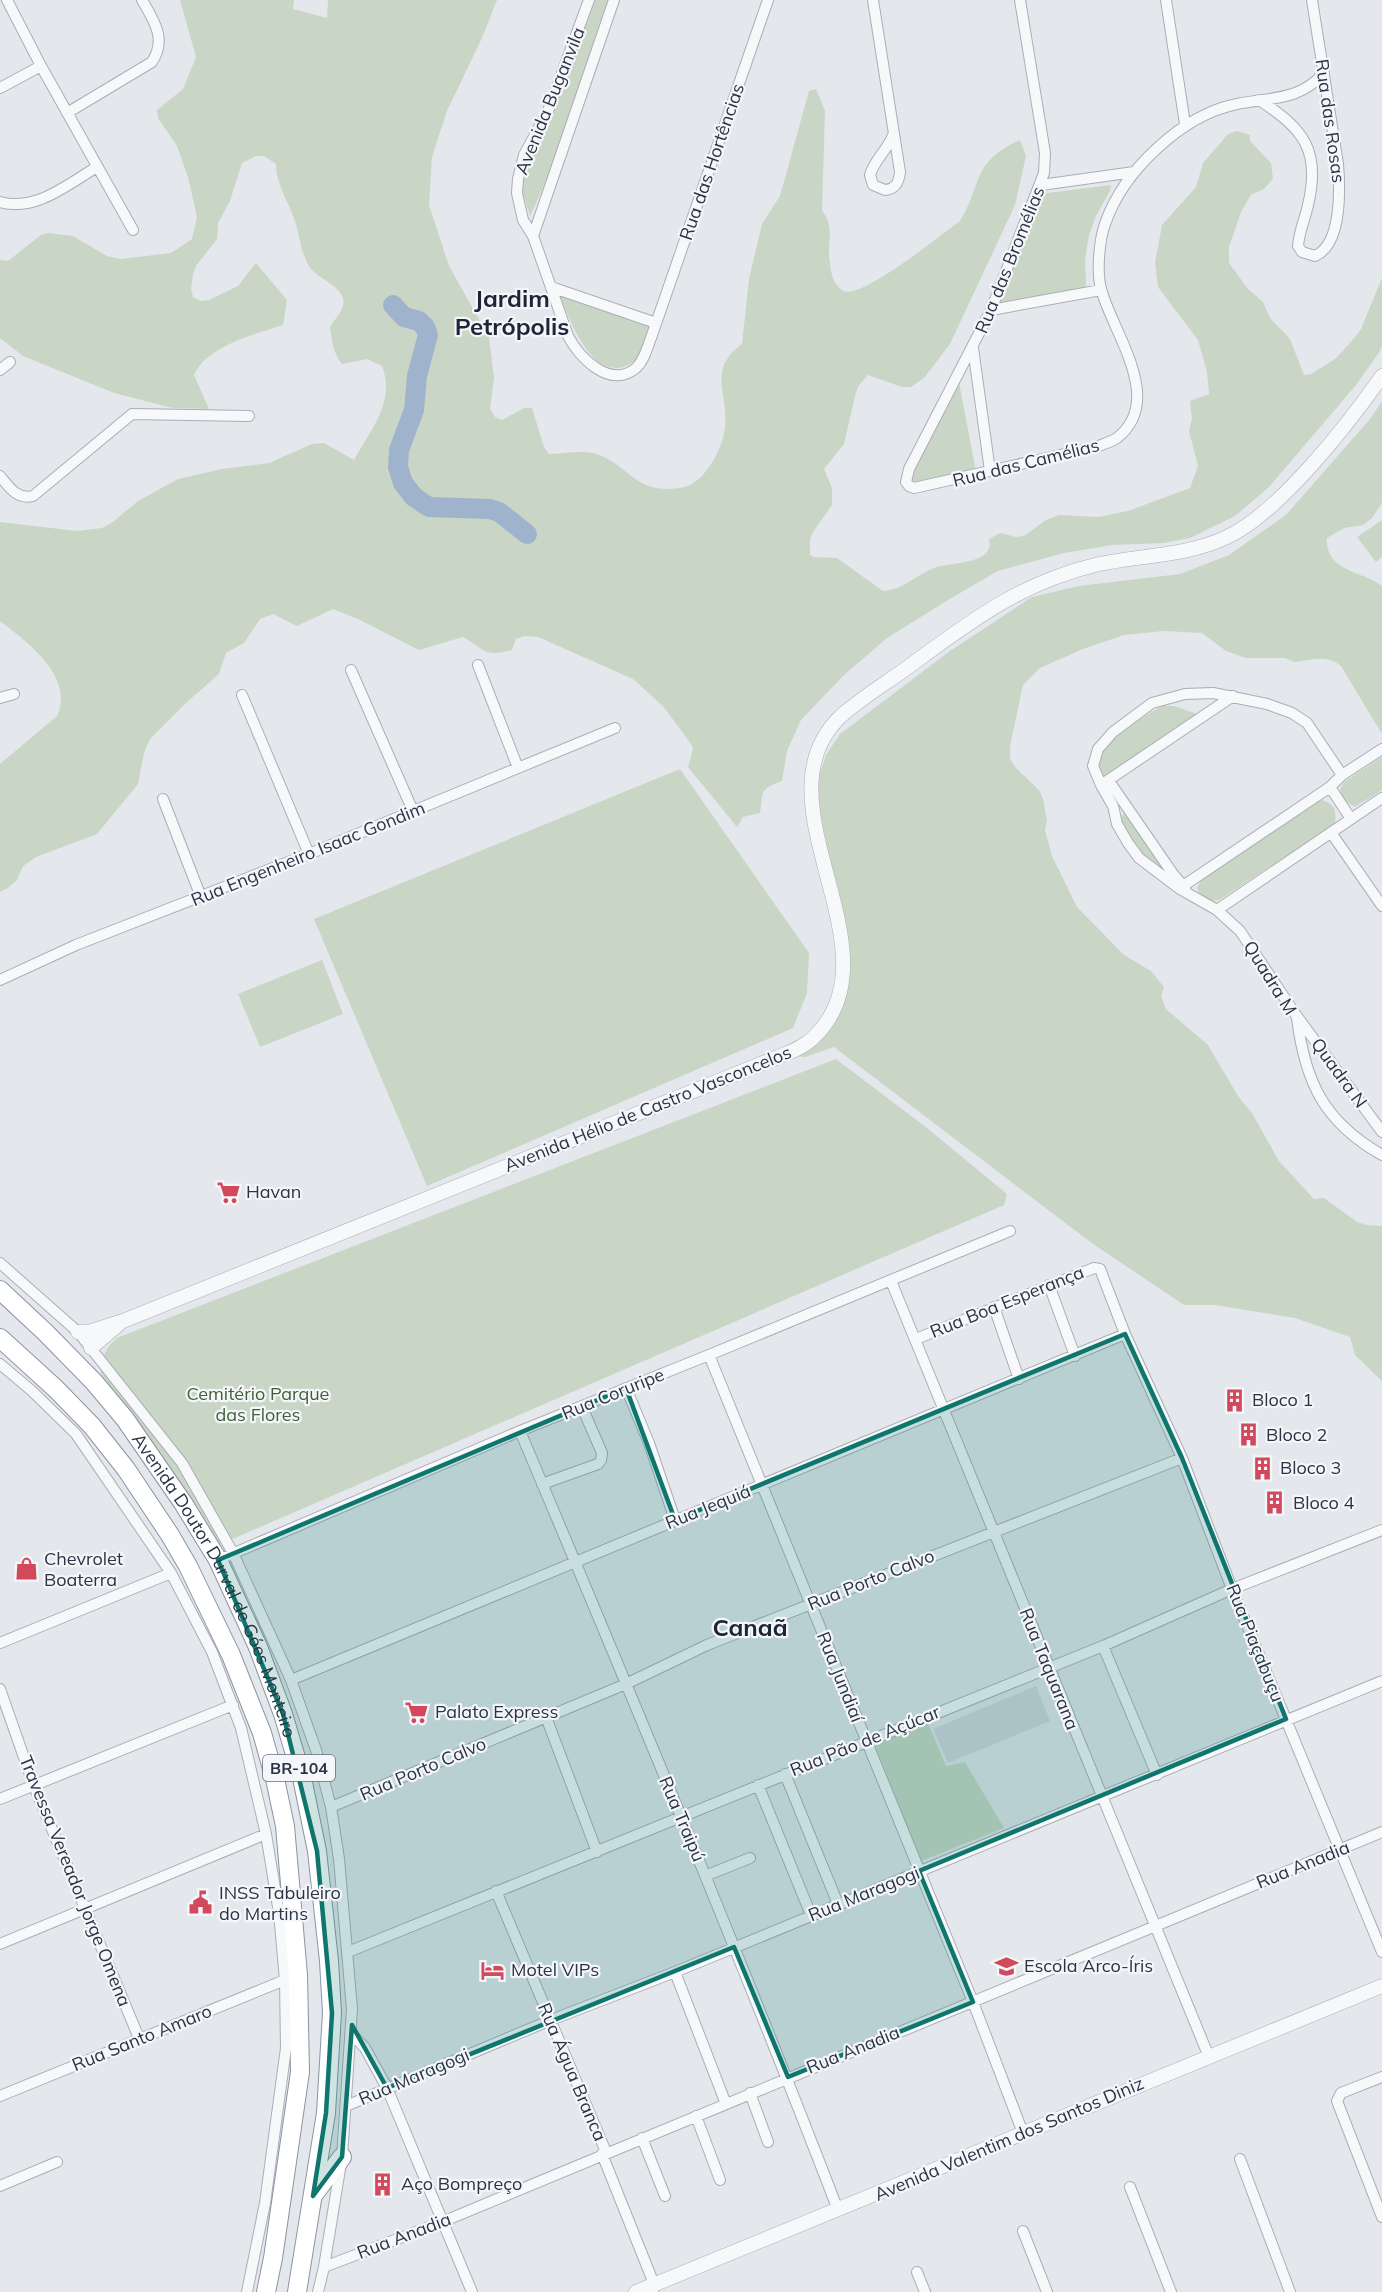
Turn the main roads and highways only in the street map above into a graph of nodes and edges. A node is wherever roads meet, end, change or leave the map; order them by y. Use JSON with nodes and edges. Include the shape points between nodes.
{"nodes":[{"id":1,"x":0,"y":1290,"type":"edge"},
{"id":2,"x":0,"y":1338,"type":"edge"},
{"id":3,"x":342,"y":2157,"type":"road end"},
{"id":4,"x":313,"y":2196,"type":"junction"},
{"id":5,"x":266,"y":2292,"type":"edge"},
{"id":6,"x":297,"y":2292,"type":"edge"}],
"edges":[{"from":1,"to":4,"type":"highway","name":"Avenida Doutor Durval de Góes Monteiro","number":"BR-104","via":[[94,1382],[226,1557],[283,1714],[302,1778],[317,1851],[329,1961],[332,2013],[326,2113]]},
{"from":2,"to":5,"type":"highway","name":"Avenida Doutor Durval de Góes Monteiro","number":"BR-104","via":[[92,1426],[170,1535],[231,1655],[262,1733],[275,1779],[285,1826],[298,1986],[300,2073]]},
{"from":3,"to":4,"type":"highway"},
{"from":4,"to":6,"type":"highway","name":"Avenida Doutor Durval de Góes Monteiro","number":"BR-104"}]}
